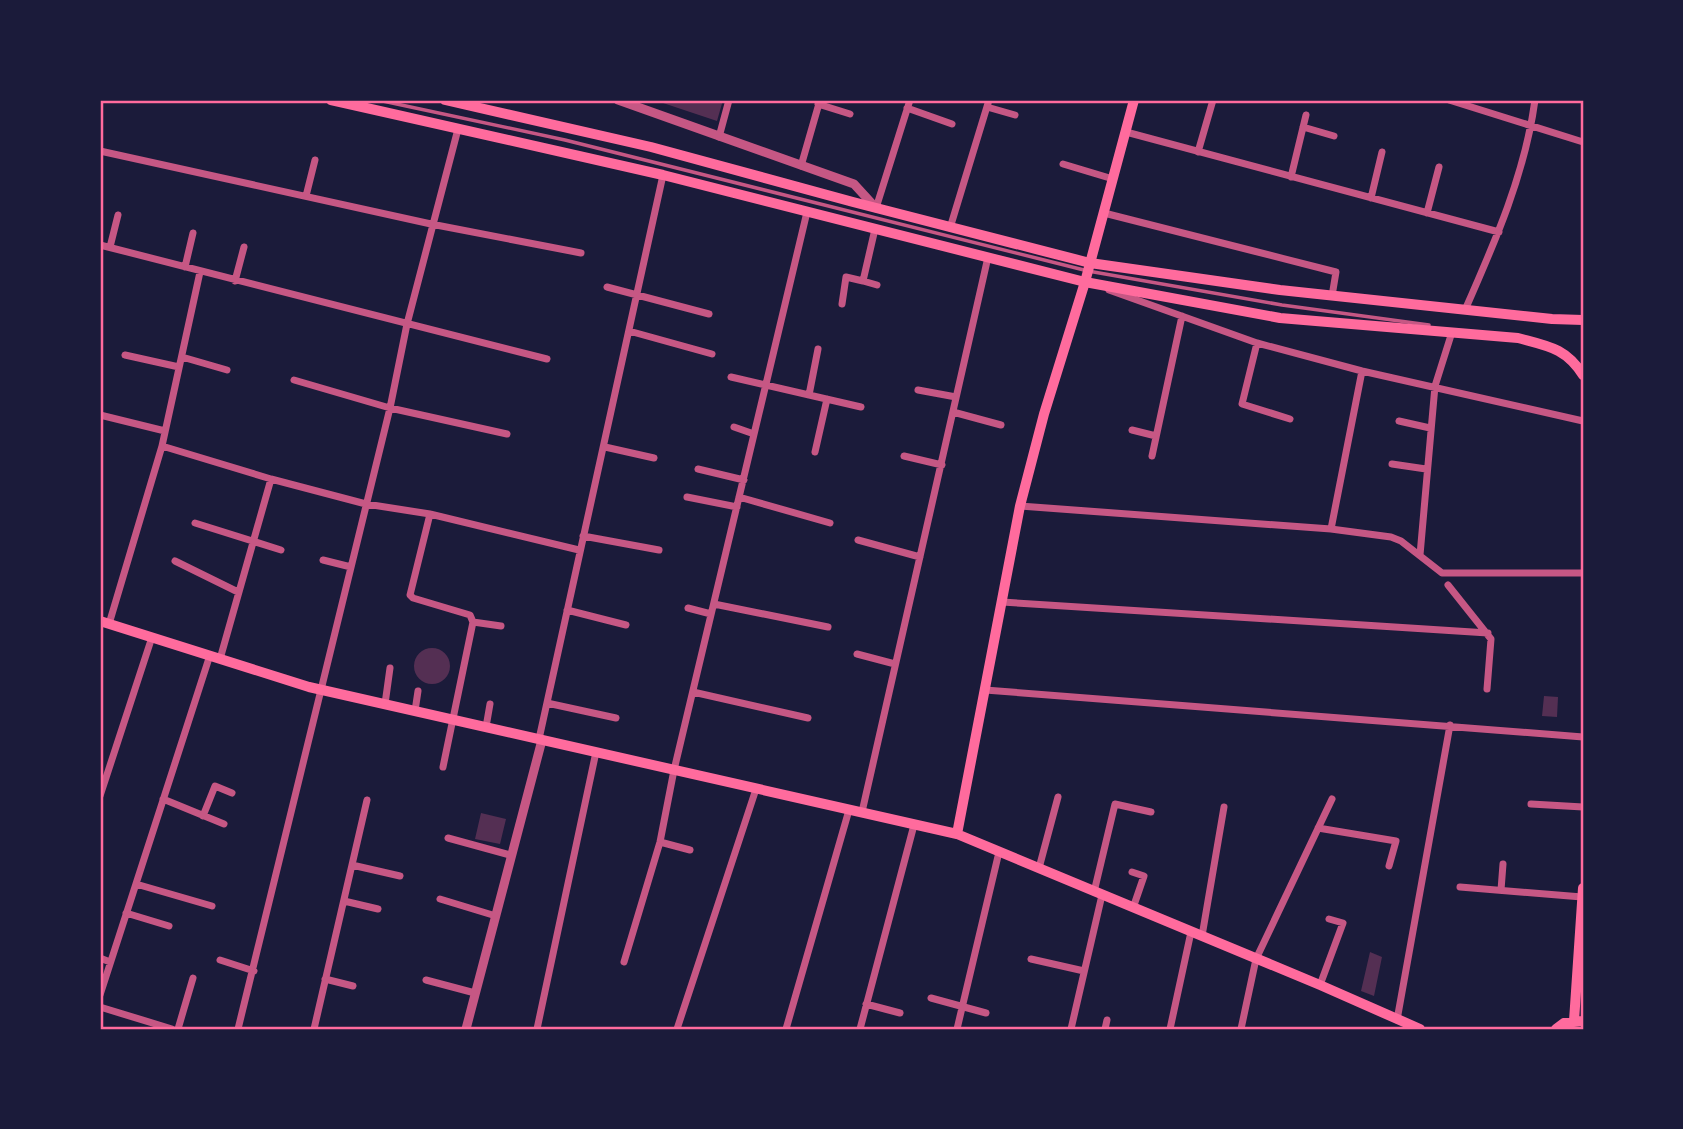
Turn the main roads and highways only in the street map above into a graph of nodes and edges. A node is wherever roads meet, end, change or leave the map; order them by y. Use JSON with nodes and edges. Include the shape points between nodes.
{"nodes":[{"id":1,"x":331,"y":100,"type":"edge"},
{"id":2,"x":445,"y":100,"type":"edge"},
{"id":3,"x":1134,"y":100,"type":"edge"},
{"id":4,"x":1088,"y":272,"type":"junction"},
{"id":5,"x":1583,"y":320,"type":"edge"},
{"id":6,"x":1583,"y":376,"type":"edge"},
{"id":7,"x":104,"y":622,"type":"edge"},
{"id":8,"x":957,"y":834,"type":"junction"},
{"id":9,"x":1583,"y":892,"type":"edge"},
{"id":10,"x":1578,"y":1021,"type":"edge"},
{"id":11,"x":1420,"y":1029,"type":"edge"},
{"id":12,"x":1556,"y":1029,"type":"edge"}],
"edges":[{"from":1,"to":4,"type":"main road","via":[[988,257]]},
{"from":2,"to":4,"type":"main road","via":[[652,147],[950,228]]},
{"from":3,"to":4,"type":"main road"},
{"from":4,"to":5,"type":"main road"},
{"from":4,"to":6,"type":"main road","via":[[1280,318],[1518,338],[1564,353]]},
{"from":4,"to":8,"type":"main road","via":[[1020,506]]},
{"from":7,"to":8,"type":"main road","via":[[322,689]]},
{"from":8,"to":11,"type":"main road"},
{"from":9,"to":10,"type":"main road"},
{"from":10,"to":12,"type":"main road"}]}
